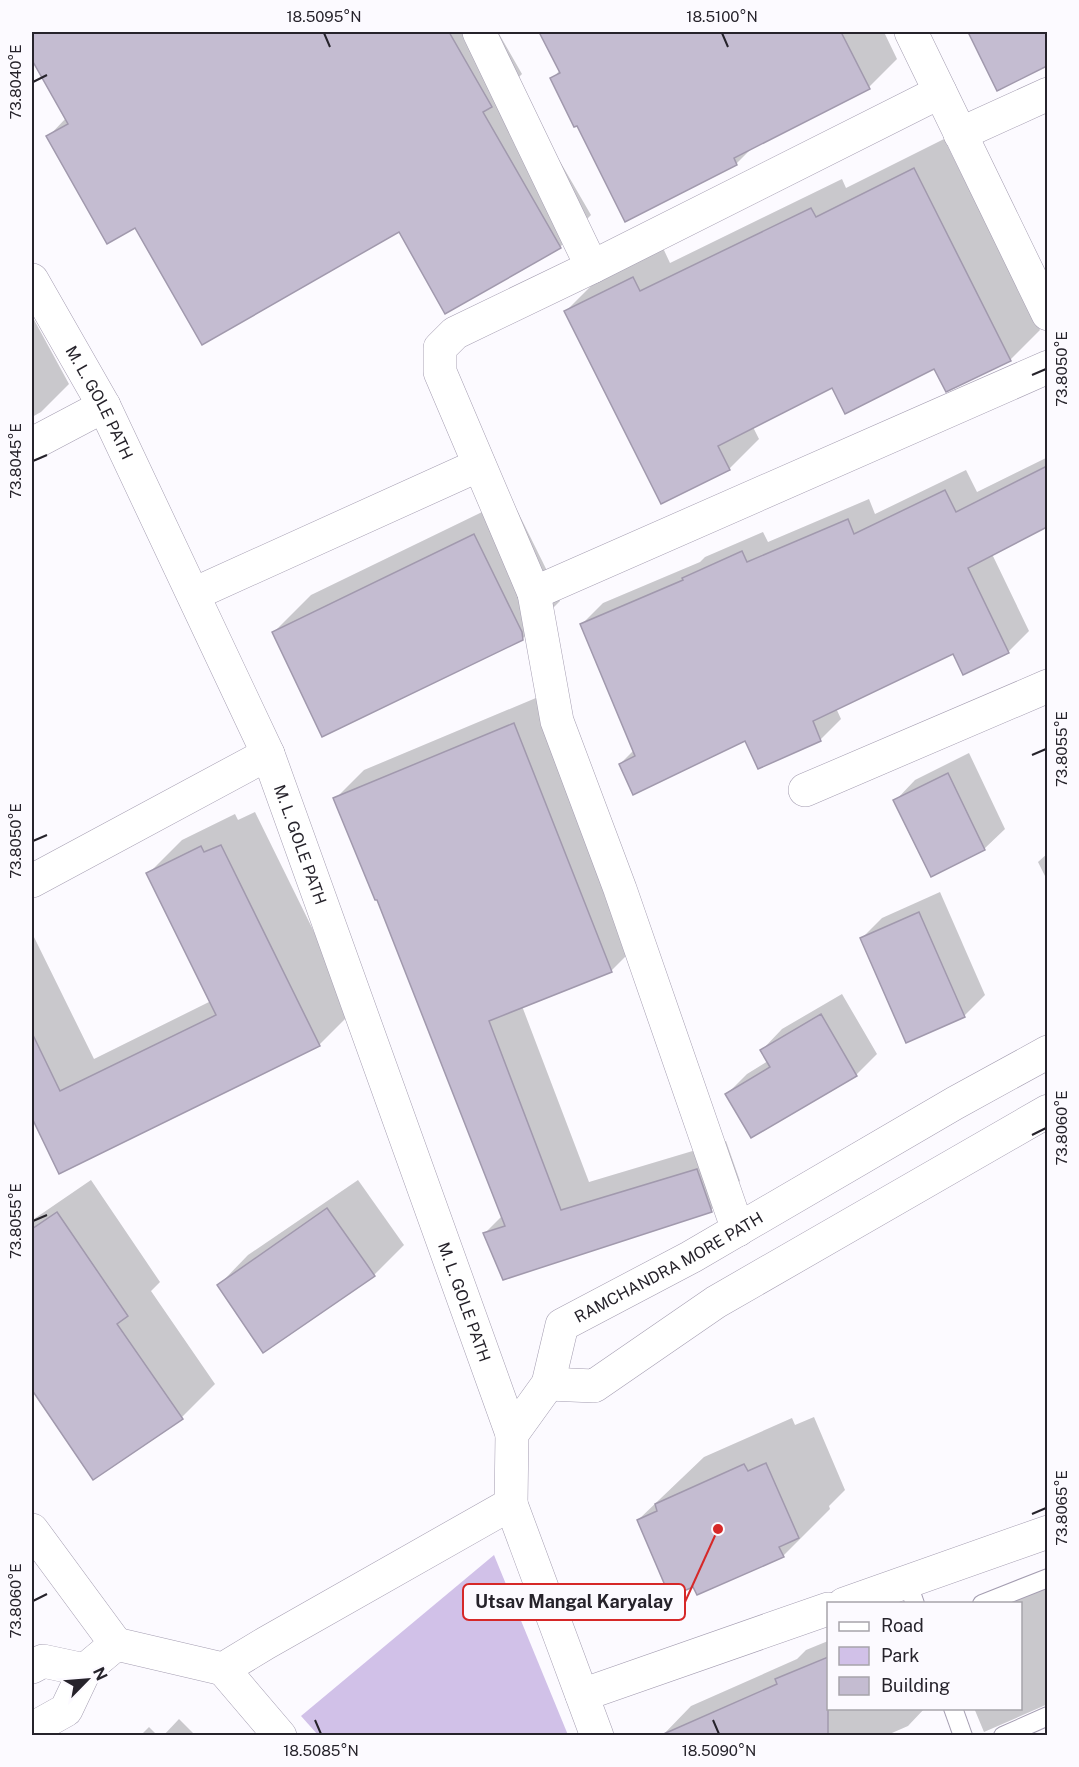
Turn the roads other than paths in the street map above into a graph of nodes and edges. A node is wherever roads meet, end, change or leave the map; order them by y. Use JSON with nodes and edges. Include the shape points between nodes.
{"nodes":[{"id":1,"x":479,"y":32,"type":"edge"},
{"id":2,"x":911,"y":32,"type":"edge"},
{"id":3,"x":940,"y":92,"type":"junction"},
{"id":4,"x":1047,"y":94,"type":"edge"},
{"id":5,"x":960,"y":134,"type":"junction"},
{"id":6,"x":592,"y":267,"type":"junction"},
{"id":7,"x":32,"y":280,"type":"edge"},
{"id":8,"x":1047,"y":314,"type":"edge"},
{"id":9,"x":1047,"y":368,"type":"edge"},
{"id":10,"x":104,"y":406,"type":"junction"},
{"id":11,"x":32,"y":444,"type":"edge"},
{"id":12,"x":479,"y":465,"type":"junction"},
{"id":13,"x":534,"y":593,"type":"junction"},
{"id":14,"x":194,"y":594,"type":"junction"},
{"id":15,"x":1047,"y":686,"type":"edge"},
{"id":16,"x":268,"y":754,"type":"junction"},
{"id":17,"x":805,"y":790,"type":"dead end"},
{"id":18,"x":32,"y":881,"type":"edge"},
{"id":19,"x":1047,"y":1052,"type":"edge"},
{"id":20,"x":1047,"y":1111,"type":"edge"},
{"id":21,"x":738,"y":1230,"type":"junction"},
{"id":22,"x":548,"y":1383,"type":"junction"},
{"id":23,"x":512,"y":1434,"type":"junction"},
{"id":24,"x":511,"y":1504,"type":"junction"},
{"id":25,"x":32,"y":1530,"type":"edge"},
{"id":26,"x":1047,"y":1532,"type":"edge"},
{"id":27,"x":1047,"y":1578,"type":"edge"},
{"id":28,"x":911,"y":1592,"type":"edge"},
{"id":29,"x":855,"y":1602,"type":"edge"},
{"id":30,"x":987,"y":1602,"type":"edge"},
{"id":31,"x":827,"y":1609,"type":"edge"},
{"id":32,"x":116,"y":1644,"type":"junction"},
{"id":33,"x":32,"y":1667,"type":"edge"},
{"id":34,"x":223,"y":1669,"type":"junction"},
{"id":35,"x":85,"y":1670,"type":"junction"},
{"id":36,"x":582,"y":1695,"type":"junction"},
{"id":37,"x":954,"y":1710,"type":"edge"},
{"id":38,"x":1047,"y":1716,"type":"edge"},
{"id":39,"x":32,"y":1729,"type":"edge"},
{"id":40,"x":280,"y":1736,"type":"edge"},
{"id":41,"x":597,"y":1736,"type":"edge"},
{"id":42,"x":963,"y":1736,"type":"edge"},
{"id":43,"x":1003,"y":1736,"type":"edge"}],
"edges":[{"from":1,"to":6,"type":"street"},
{"from":2,"to":3,"type":"street"},
{"from":3,"to":5,"type":"street"},
{"from":3,"to":6,"type":"street"},
{"from":4,"to":5,"type":"street"},
{"from":5,"to":8,"type":"street"},
{"from":6,"to":12,"type":"street","via":[[455,333],[440,348],[440,372]]},
{"from":7,"to":10,"type":"street","name":"M. L. GOLE PATH"},
{"from":9,"to":13,"type":"street"},
{"from":10,"to":11,"type":"street"},
{"from":10,"to":14,"type":"street","name":"M. L. GOLE PATH"},
{"from":12,"to":13,"type":"street"},
{"from":12,"to":14,"type":"street"},
{"from":13,"to":21,"type":"street","via":[[557,721]]},
{"from":14,"to":16,"type":"street","name":"M. L. GOLE PATH"},
{"from":15,"to":17,"type":"street"},
{"from":16,"to":18,"type":"street"},
{"from":16,"to":23,"type":"street","name":"M. L. GOLE PATH"},
{"from":19,"to":21,"type":"street","name":"RAMCHANDRA MORE PATH"},
{"from":20,"to":22,"type":"street","via":[[716,1302],[594,1386]]},
{"from":21,"to":22,"type":"street","name":"RAMCHANDRA MORE PATH","via":[[562,1325]]},
{"from":22,"to":23,"type":"street"},
{"from":23,"to":24,"type":"street"},
{"from":24,"to":34,"type":"street"},
{"from":24,"to":36,"type":"street"},
{"from":25,"to":32,"type":"street"},
{"from":26,"to":28,"type":"street"},
{"from":27,"to":30,"type":"lane"},
{"from":28,"to":29,"type":"street"},
{"from":31,"to":36,"type":"street"},
{"from":32,"to":34,"type":"street"},
{"from":32,"to":35,"type":"street"},
{"from":33,"to":35,"type":"street","via":[[43,1661]]},
{"from":34,"to":40,"type":"street"},
{"from":35,"to":39,"type":"street","via":[[66,1710]]},
{"from":36,"to":41,"type":"street"},
{"from":37,"to":42,"type":"lane"},
{"from":38,"to":43,"type":"lane"}]}
